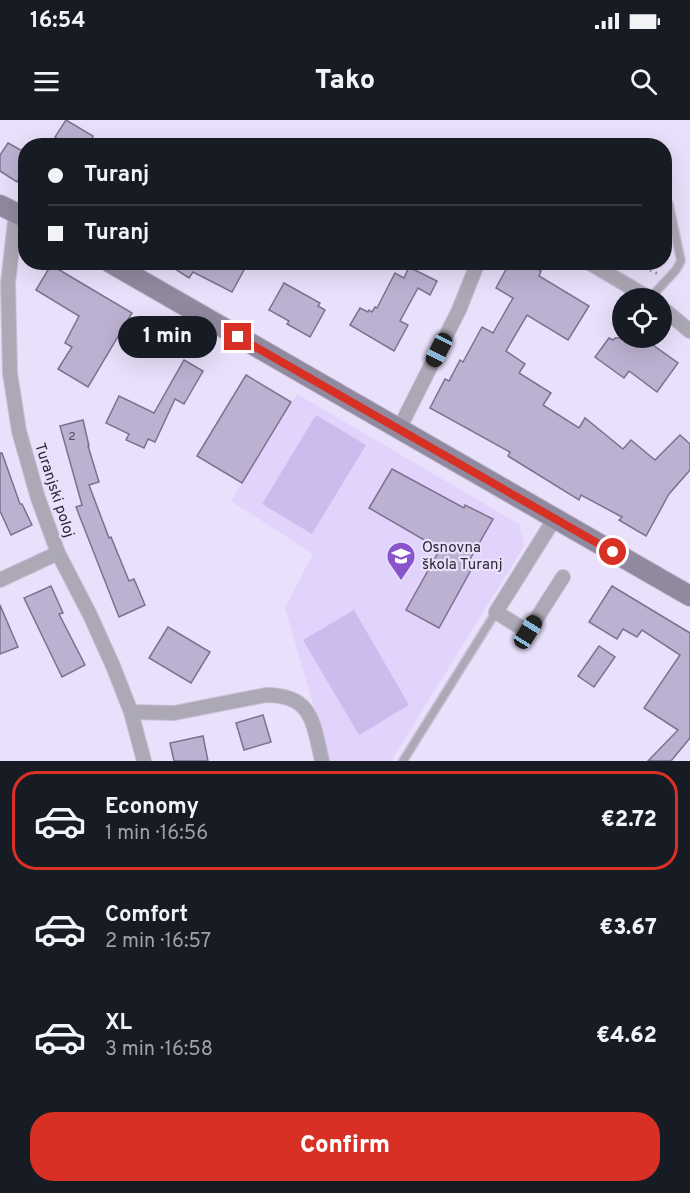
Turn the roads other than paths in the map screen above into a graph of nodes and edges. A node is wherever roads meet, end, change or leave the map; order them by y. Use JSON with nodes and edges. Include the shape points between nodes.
{"nodes":[{"id":1,"x":14,"y":212,"type":"edge"},
{"id":2,"x":672,"y":218,"type":"edge"},
{"id":3,"x":123,"y":270,"type":"edge"},
{"id":4,"x":475,"y":270,"type":"edge"},
{"id":5,"x":602,"y":270,"type":"edge"},
{"id":6,"x":632,"y":288,"type":"edge"},
{"id":7,"x":660,"y":288,"type":"edge"},
{"id":8,"x":672,"y":316,"type":"edge"},
{"id":9,"x":690,"y":331,"type":"edge"},
{"id":10,"x":399,"y":429,"type":"junction"},
{"id":11,"x":555,"y":518,"type":"junction"},
{"id":12,"x":58,"y":553,"type":"junction"},
{"id":13,"x":563,"y":578,"type":"dead end"},
{"id":14,"x":0,"y":580,"type":"edge"},
{"id":15,"x":690,"y":596,"type":"edge"},
{"id":16,"x":496,"y":612,"type":"junction"},
{"id":17,"x":130,"y":712,"type":"junction"},
{"id":18,"x":144,"y":761,"type":"edge"},
{"id":19,"x":322,"y":761,"type":"edge"},
{"id":20,"x":403,"y":761,"type":"edge"}],
"edges":[{"from":1,"to":12,"type":"street","name":"Turanjski poloj","via":[[8,283],[10,373],[19,431]]},
{"from":2,"to":7,"type":"lane","via":[[681,258]]},
{"from":3,"to":10,"type":"main road"},
{"from":4,"to":10,"type":"street"},
{"from":5,"to":6,"type":"street"},
{"from":8,"to":9,"type":"street"},
{"from":10,"to":11,"type":"main road"},
{"from":11,"to":15,"type":"main road"},
{"from":11,"to":16,"type":"street"},
{"from":12,"to":14,"type":"street"},
{"from":12,"to":17,"type":"street","name":"Turanjski poloj","via":[[90,615]]},
{"from":13,"to":16,"type":"street","via":[[528,632]]},
{"from":16,"to":20,"type":"lane"},
{"from":17,"to":18,"type":"street","name":"Turanjski poloj"},
{"from":17,"to":19,"type":"street","via":[[174,713],[280,695],[304,706]]}]}
